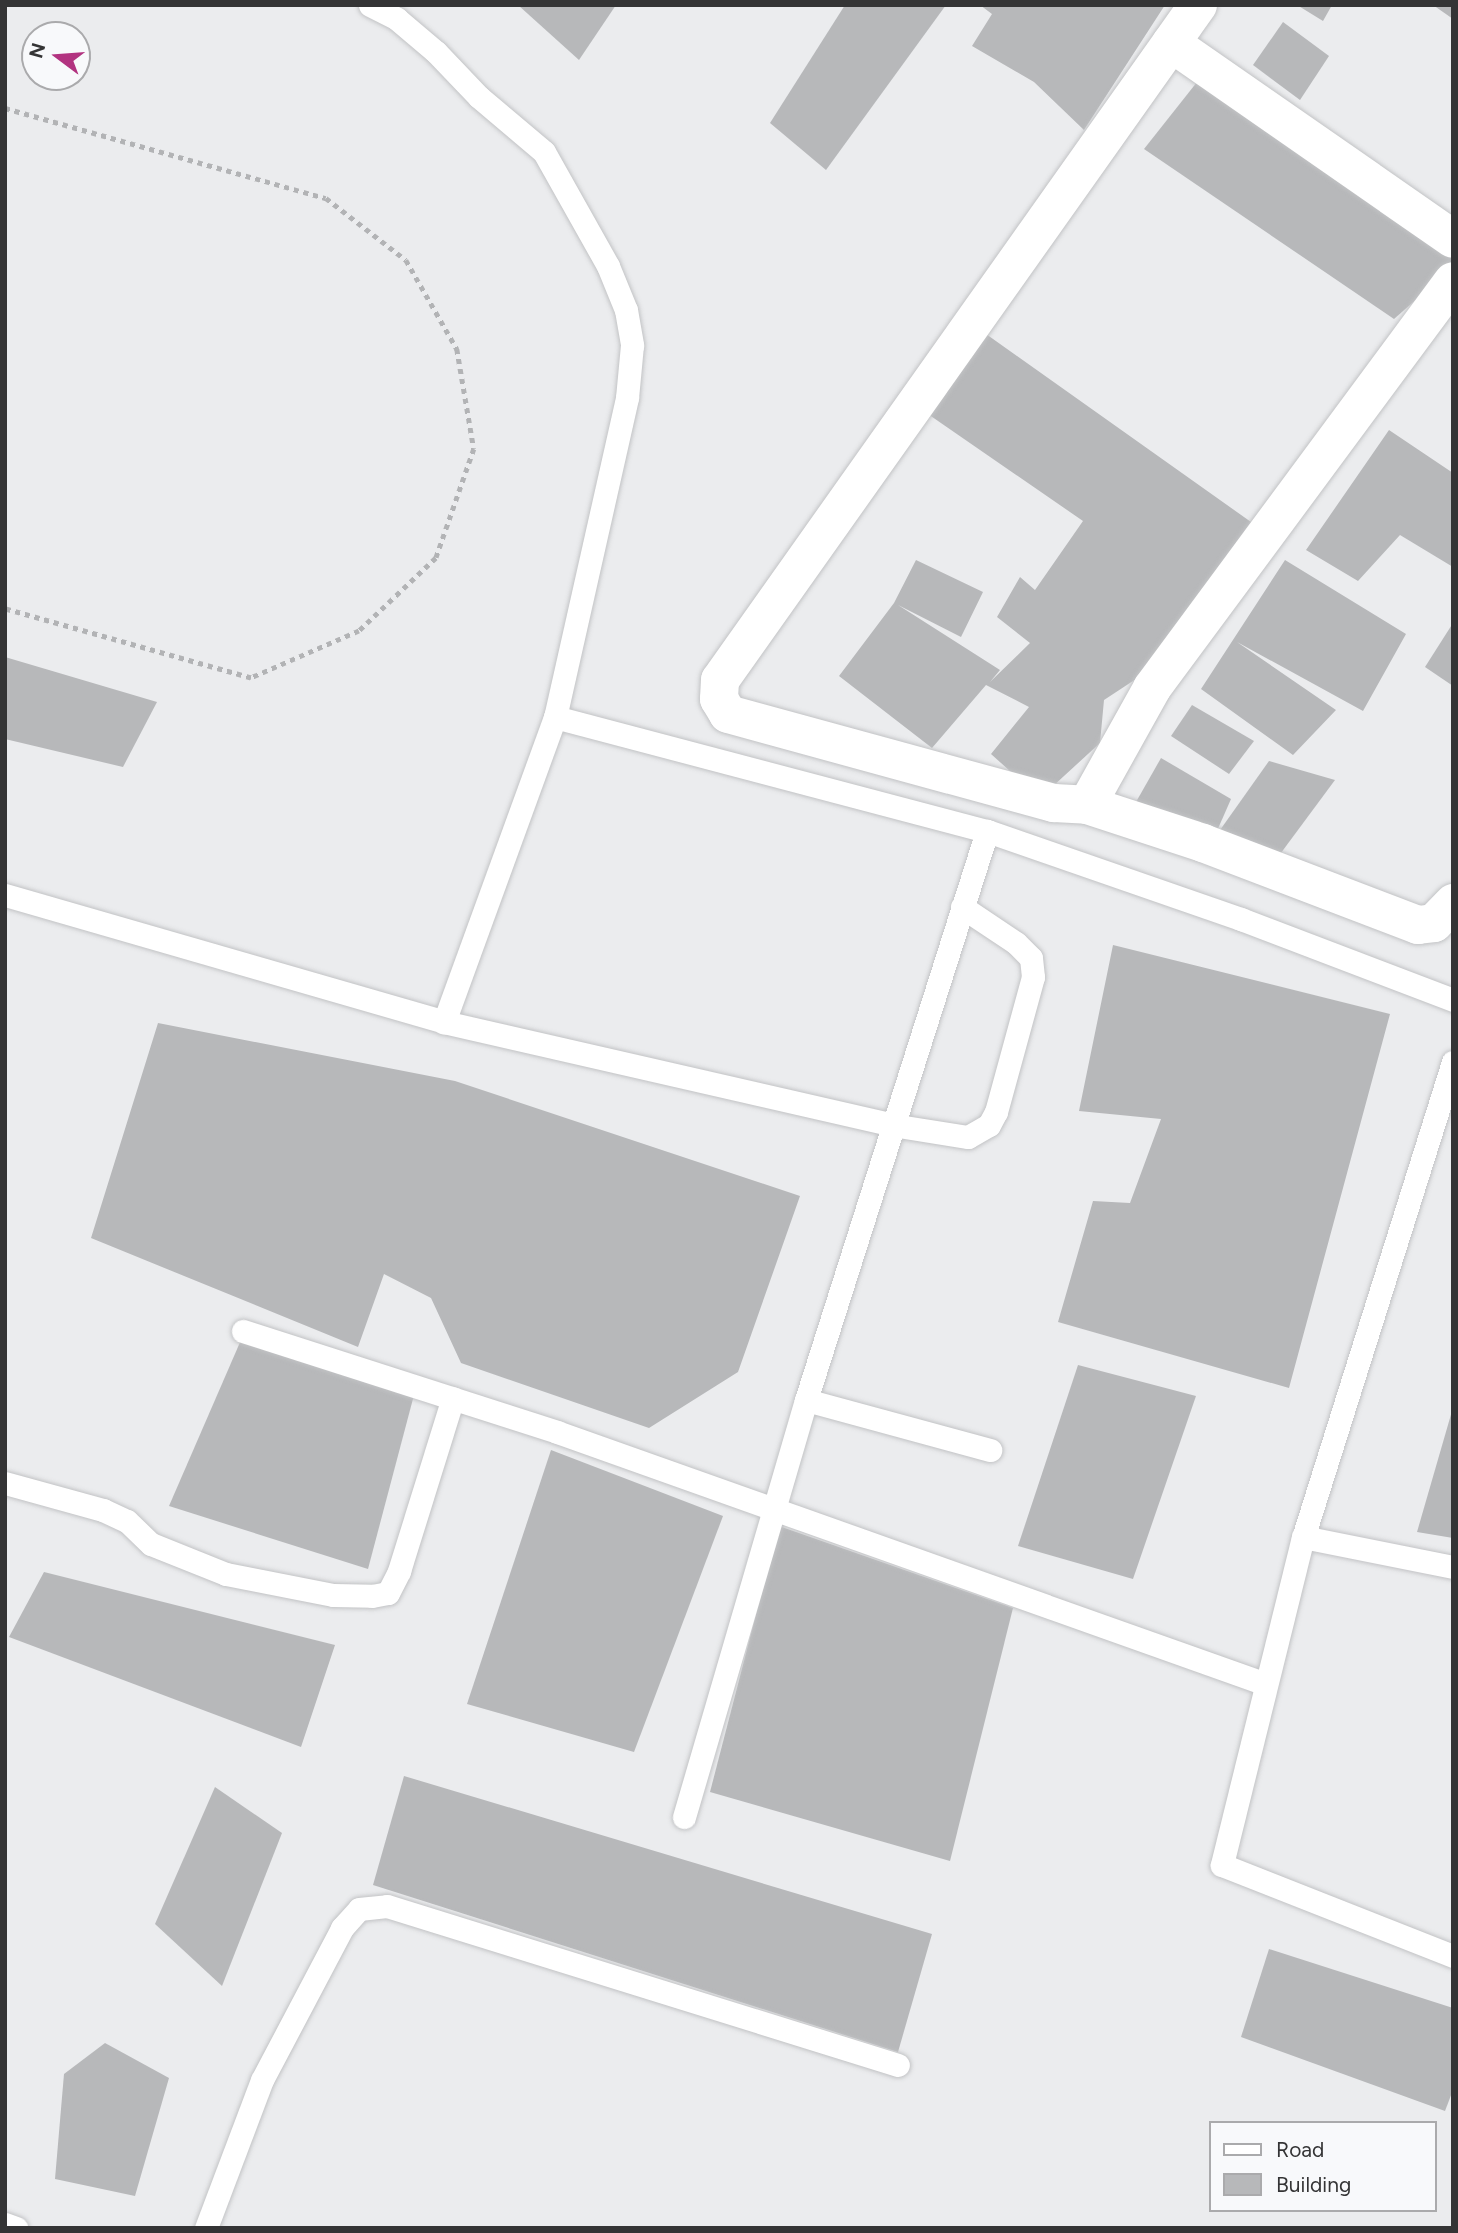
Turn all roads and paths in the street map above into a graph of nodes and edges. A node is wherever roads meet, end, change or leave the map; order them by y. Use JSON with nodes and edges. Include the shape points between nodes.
{"nodes":[{"id":1,"x":370,"y":5,"type":"edge"},
{"id":2,"x":1198,"y":5,"type":"edge"},
{"id":3,"x":1171,"y":43,"type":"junction"},
{"id":4,"x":5,"y":108,"type":"edge"},
{"id":5,"x":1453,"y":239,"type":"edge"},
{"id":6,"x":1453,"y":281,"type":"edge"},
{"id":7,"x":5,"y":609,"type":"edge"},
{"id":8,"x":555,"y":717,"type":"junction"},
{"id":9,"x":1087,"y":805,"type":"junction"},
{"id":10,"x":987,"y":831,"type":"junction"},
{"id":11,"x":5,"y":895,"type":"edge"},
{"id":12,"x":1453,"y":903,"type":"edge"},
{"id":13,"x":962,"y":907,"type":"junction"},
{"id":14,"x":1453,"y":1000,"type":"edge"},
{"id":15,"x":444,"y":1023,"type":"junction"},
{"id":16,"x":1453,"y":1062,"type":"edge"},
{"id":17,"x":892,"y":1125,"type":"junction"},
{"id":18,"x":243,"y":1331,"type":"dead end"},
{"id":19,"x":453,"y":1398,"type":"junction"},
{"id":20,"x":806,"y":1400,"type":"junction"},
{"id":21,"x":990,"y":1450,"type":"dead end"},
{"id":22,"x":5,"y":1483,"type":"edge"},
{"id":23,"x":776,"y":1512,"type":"junction"},
{"id":24,"x":1303,"y":1538,"type":"junction"},
{"id":25,"x":1453,"y":1567,"type":"edge"},
{"id":26,"x":1266,"y":1684,"type":"junction"},
{"id":27,"x":684,"y":1816,"type":"dead end"},
{"id":28,"x":1453,"y":1956,"type":"edge"},
{"id":29,"x":898,"y":2065,"type":"dead end"},
{"id":30,"x":5,"y":2224,"type":"edge"},
{"id":31,"x":16,"y":2228,"type":"edge"},
{"id":32,"x":206,"y":2228,"type":"edge"}],
"edges":[{"from":1,"to":8,"type":"lane","via":[[397,19],[544,152],[608,266],[626,310],[632,345],[627,398]]},
{"from":2,"to":3,"type":"street"},
{"from":3,"to":5,"type":"street"},
{"from":3,"to":9,"type":"street","via":[[720,680],[719,699],[728,714],[1054,803]]},
{"from":4,"to":7,"type":"path","via":[[326,198],[406,260],[457,349],[474,449],[436,558],[359,631],[251,677]]},
{"from":6,"to":9,"type":"street","via":[[1152,688]]},
{"from":8,"to":10,"type":"lane"},
{"from":8,"to":15,"type":"lane"},
{"from":9,"to":12,"type":"street","via":[[1203,843],[1418,925],[1434,923]]},
{"from":10,"to":13,"type":"lane"},
{"from":10,"to":14,"type":"lane","via":[[1241,919]]},
{"from":11,"to":15,"type":"lane"},
{"from":13,"to":17,"type":"lane"},
{"from":13,"to":17,"type":"lane","via":[[1031,958],[1030,1001],[996,1112],[989,1125],[968,1137]]},
{"from":15,"to":17,"type":"lane"},
{"from":16,"to":24,"type":"lane"},
{"from":17,"to":20,"type":"lane"},
{"from":18,"to":19,"type":"lane"},
{"from":19,"to":22,"type":"lane","via":[[388,1593],[333,1595],[226,1574],[151,1544],[127,1521],[103,1510]]},
{"from":19,"to":23,"type":"lane"},
{"from":20,"to":21,"type":"lane"},
{"from":20,"to":23,"type":"lane"},
{"from":23,"to":26,"type":"lane"},
{"from":23,"to":27,"type":"lane"},
{"from":24,"to":25,"type":"lane"},
{"from":24,"to":26,"type":"lane"},
{"from":26,"to":28,"type":"lane","via":[[1222,1865]]},
{"from":29,"to":32,"type":"lane","via":[[387,1906],[359,1909],[342,1928],[262,2080]]},
{"from":30,"to":31,"type":"lane"}]}
